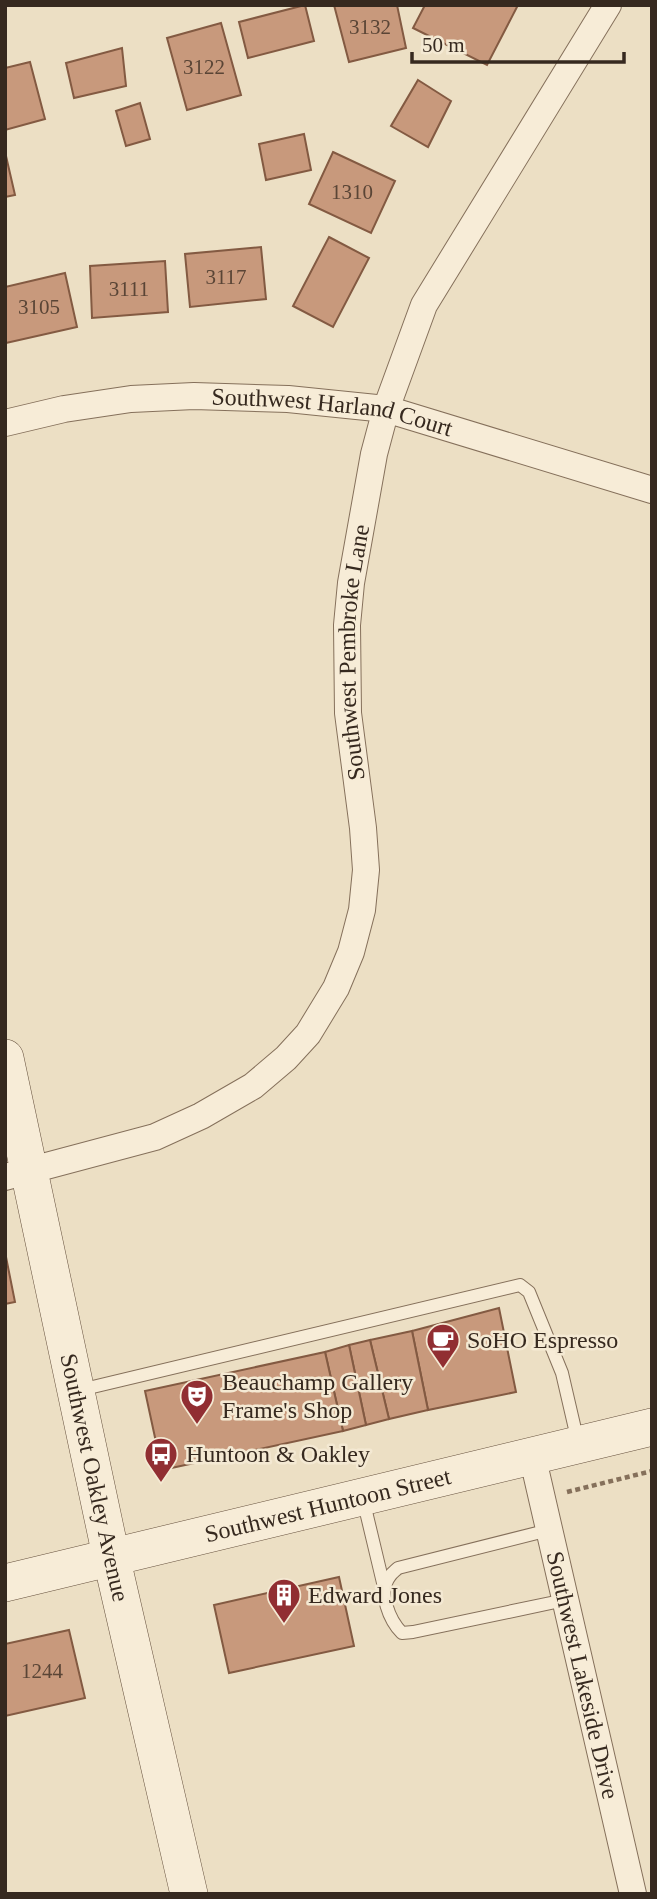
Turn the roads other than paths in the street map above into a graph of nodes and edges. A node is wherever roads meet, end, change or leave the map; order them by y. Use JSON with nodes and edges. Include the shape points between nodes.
{"nodes":[{"id":1,"x":608,"y":5,"type":"edge"},
{"id":2,"x":386,"y":408,"type":"junction"},
{"id":3,"x":5,"y":423,"type":"edge"},
{"id":4,"x":652,"y":490,"type":"edge"},
{"id":5,"x":5,"y":1058,"type":"edge"},
{"id":6,"x":18,"y":1174,"type":"edge"},
{"id":7,"x":76,"y":1390,"type":"junction"},
{"id":8,"x":652,"y":1427,"type":"edge"},
{"id":9,"x":579,"y":1444,"type":"junction"},
{"id":10,"x":532,"y":1455,"type":"junction"},
{"id":11,"x":362,"y":1496,"type":"junction"},
{"id":12,"x":549,"y":1530,"type":"junction"},
{"id":13,"x":111,"y":1556,"type":"junction"},
{"id":14,"x":5,"y":1583,"type":"edge"},
{"id":15,"x":384,"y":1589,"type":"junction"},
{"id":16,"x":565,"y":1600,"type":"junction"},
{"id":17,"x":190,"y":1894,"type":"edge"},
{"id":18,"x":633,"y":1894,"type":"edge"}],
"edges":[{"from":1,"to":2,"type":"street","name":"Southwest Pembroke Lane","via":[[424,305]]},
{"from":2,"to":3,"type":"street","name":"Southwest Harland Court","via":[[194,396],[117,401]]},
{"from":2,"to":4,"type":"street","name":"Southwest Harland Court"},
{"from":2,"to":6,"type":"street","name":"Southwest Pembroke Lane","via":[[374,454],[347,625],[348,713],[366,870],[351,952],[336,988],[308,1034],[253,1086],[155,1137]]},
{"from":5,"to":6,"type":"street","name":"Southwest Oakley Avenue"},
{"from":6,"to":7,"type":"street","name":"Southwest Oakley Avenue"},
{"from":7,"to":9,"type":"lane","via":[[520,1285],[529,1292],[562,1373]]},
{"from":7,"to":13,"type":"street","name":"Southwest Oakley Avenue"},
{"from":8,"to":9,"type":"street","name":"Southwest Huntoon Street"},
{"from":9,"to":10,"type":"street","name":"Southwest Huntoon Street"},
{"from":10,"to":11,"type":"street","name":"Southwest Huntoon Street"},
{"from":10,"to":12,"type":"street","name":"Southwest Lakeside Drive"},
{"from":11,"to":13,"type":"street","name":"Southwest Huntoon Street"},
{"from":11,"to":15,"type":"lane"},
{"from":12,"to":15,"type":"lane","via":[[398,1568]]},
{"from":12,"to":16,"type":"street","name":"Southwest Lakeside Drive"},
{"from":13,"to":14,"type":"street","name":"Southwest Huntoon Street"},
{"from":13,"to":17,"type":"street","name":"Southwest Oakley Avenue"},
{"from":15,"to":16,"type":"lane","via":[[387,1610],[402,1633]]},
{"from":16,"to":18,"type":"street","name":"Southwest Lakeside Drive"}]}
